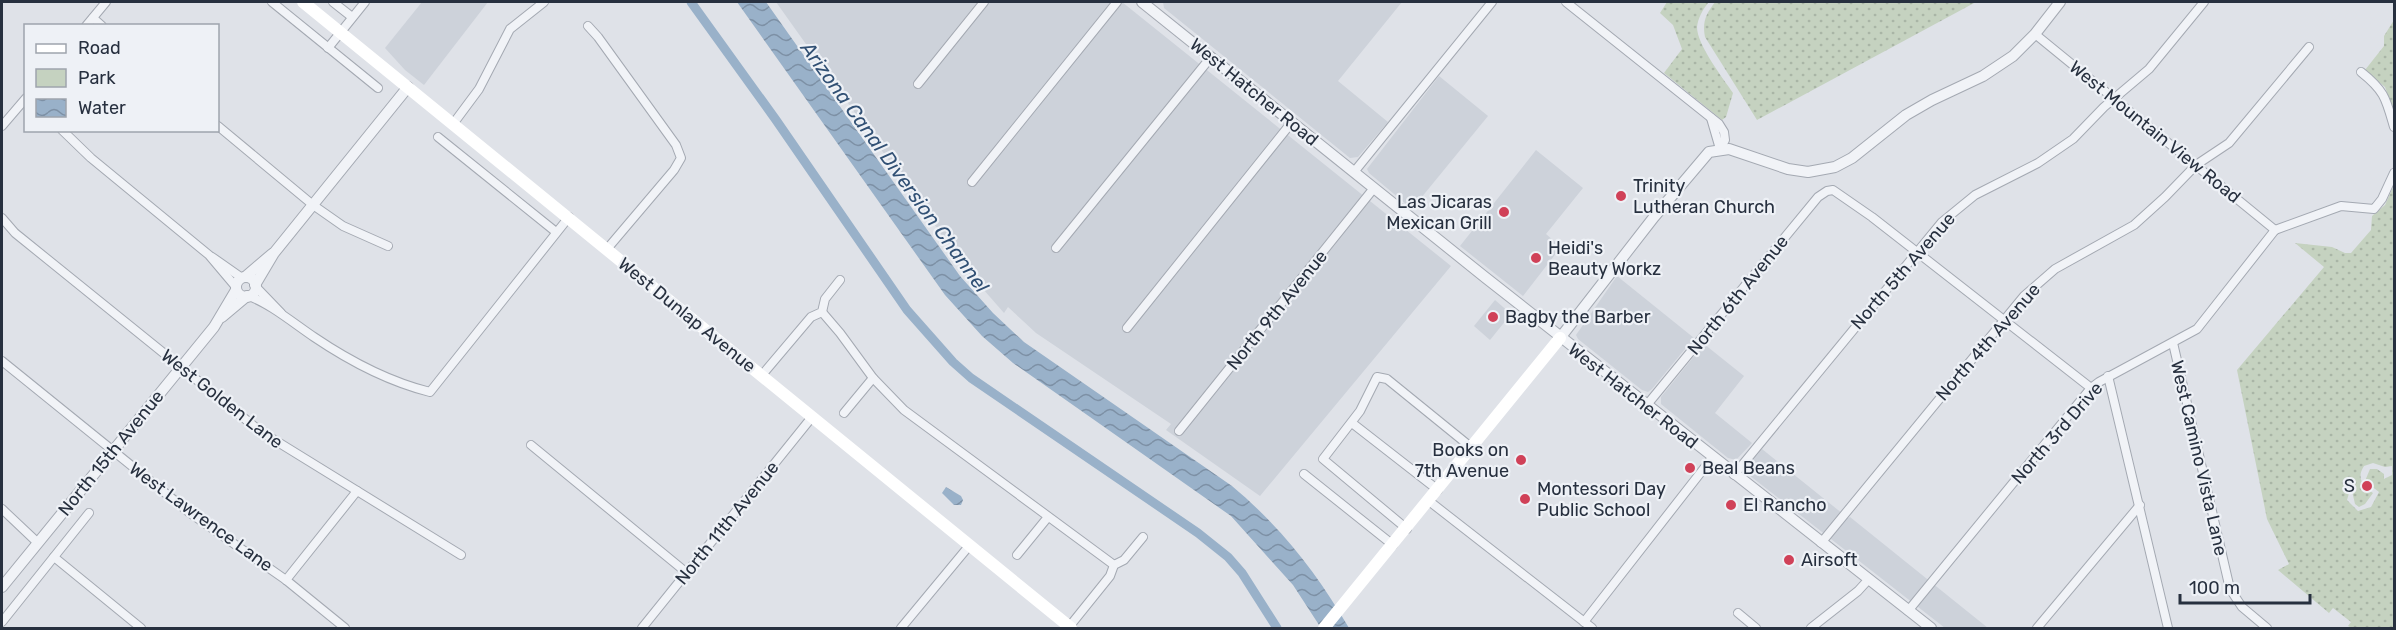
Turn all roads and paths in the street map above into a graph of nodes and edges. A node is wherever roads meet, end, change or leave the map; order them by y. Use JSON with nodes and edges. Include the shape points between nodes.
{"nodes":[{"id":1,"x":106,"y":2,"type":"edge"},
{"id":2,"x":272,"y":2,"type":"edge"},
{"id":3,"x":303,"y":2,"type":"edge"},
{"id":4,"x":333,"y":2,"type":"edge"},
{"id":5,"x":365,"y":2,"type":"edge"},
{"id":6,"x":544,"y":2,"type":"edge"},
{"id":7,"x":984,"y":2,"type":"edge"},
{"id":8,"x":1117,"y":2,"type":"edge"},
{"id":9,"x":1492,"y":2,"type":"edge"},
{"id":10,"x":1566,"y":2,"type":"edge"},
{"id":11,"x":2051,"y":2,"type":"edge"},
{"id":12,"x":2060,"y":2,"type":"edge"},
{"id":13,"x":2204,"y":2,"type":"edge"},
{"id":14,"x":1150,"y":4,"type":"edge"},
{"id":15,"x":352,"y":17,"type":"junction"},
{"id":16,"x":93,"y":18,"type":"junction"},
{"id":17,"x":88,"y":24,"type":"edge"},
{"id":18,"x":100,"y":24,"type":"edge"},
{"id":19,"x":588,"y":26,"type":"dead end"},
{"id":20,"x":340,"y":32,"type":"junction"},
{"id":21,"x":2031,"y":33,"type":"junction"},
{"id":22,"x":2309,"y":47,"type":"dead end"},
{"id":23,"x":328,"y":48,"type":"junction"},
{"id":24,"x":1211,"y":57,"type":"junction"},
{"id":25,"x":2361,"y":72,"type":"dead end"},
{"id":26,"x":918,"y":84,"type":"dead end"},
{"id":27,"x":408,"y":87,"type":"junction"},
{"id":28,"x":378,"y":88,"type":"dead end"},
{"id":29,"x":24,"y":99,"type":"edge"},
{"id":30,"x":2114,"y":100,"type":"junction"},
{"id":31,"x":1292,"y":122,"type":"junction"},
{"id":32,"x":453,"y":124,"type":"junction"},
{"id":33,"x":2,"y":126,"type":"edge"},
{"id":34,"x":219,"y":127,"type":"edge"},
{"id":35,"x":2394,"y":127,"type":"edge"},
{"id":36,"x":64,"y":132,"type":"edge"},
{"id":37,"x":438,"y":137,"type":"dead end"},
{"id":38,"x":1720,"y":148,"type":"junction"},
{"id":39,"x":2196,"y":165,"type":"junction"},
{"id":40,"x":1354,"y":172,"type":"junction"},
{"id":41,"x":2394,"y":173,"type":"edge"},
{"id":42,"x":972,"y":182,"type":"dead end"},
{"id":43,"x":1374,"y":188,"type":"junction"},
{"id":44,"x":313,"y":205,"type":"junction"},
{"id":45,"x":569,"y":217,"type":"junction"},
{"id":46,"x":2,"y":218,"type":"edge"},
{"id":47,"x":2275,"y":230,"type":"junction"},
{"id":48,"x":556,"y":232,"type":"junction"},
{"id":49,"x":388,"y":246,"type":"dead end"},
{"id":50,"x":1056,"y":248,"type":"dead end"},
{"id":51,"x":607,"y":249,"type":"junction"},
{"id":52,"x":1916,"y":251,"type":"junction"},
{"id":53,"x":274,"y":253,"type":"junction"},
{"id":54,"x":840,"y":280,"type":"dead end"},
{"id":55,"x":240,"y":283,"type":"junction"},
{"id":56,"x":255,"y":285,"type":"junction"},
{"id":57,"x":248,"y":296,"type":"junction"},
{"id":58,"x":822,"y":312,"type":"junction"},
{"id":59,"x":283,"y":315,"type":"junction"},
{"id":60,"x":220,"y":319,"type":"junction"},
{"id":61,"x":2003,"y":320,"type":"junction"},
{"id":62,"x":1127,"y":328,"type":"dead end"},
{"id":63,"x":1560,"y":338,"type":"junction"},
{"id":64,"x":2173,"y":343,"type":"junction"},
{"id":65,"x":2,"y":361,"type":"edge"},
{"id":66,"x":181,"y":368,"type":"junction"},
{"id":67,"x":762,"y":375,"type":"junction"},
{"id":68,"x":2108,"y":376,"type":"junction"},
{"id":69,"x":873,"y":378,"type":"junction"},
{"id":70,"x":2091,"y":388,"type":"junction"},
{"id":71,"x":1646,"y":406,"type":"junction"},
{"id":72,"x":844,"y":413,"type":"dead end"},
{"id":73,"x":812,"y":417,"type":"junction"},
{"id":74,"x":1352,"y":423,"type":"junction"},
{"id":75,"x":1179,"y":431,"type":"dead end"},
{"id":76,"x":531,"y":445,"type":"dead end"},
{"id":77,"x":1472,"y":448,"type":"junction"},
{"id":78,"x":113,"y":451,"type":"junction"},
{"id":79,"x":1712,"y":458,"type":"junction"},
{"id":80,"x":1304,"y":474,"type":"dead end"},
{"id":81,"x":1734,"y":475,"type":"junction"},
{"id":82,"x":1438,"y":490,"type":"junction"},
{"id":83,"x":357,"y":491,"type":"junction"},
{"id":84,"x":1429,"y":501,"type":"junction"},
{"id":85,"x":2140,"y":505,"type":"junction"},
{"id":86,"x":2,"y":509,"type":"edge"},
{"id":87,"x":89,"y":513,"type":"dead end"},
{"id":88,"x":1048,"y":517,"type":"junction"},
{"id":89,"x":1407,"y":529,"type":"junction"},
{"id":90,"x":1143,"y":537,"type":"dead end"},
{"id":91,"x":38,"y":543,"type":"junction"},
{"id":92,"x":1821,"y":543,"type":"junction"},
{"id":93,"x":1393,"y":545,"type":"junction"},
{"id":94,"x":969,"y":546,"type":"junction"},
{"id":95,"x":460,"y":555,"type":"dead end"},
{"id":96,"x":1017,"y":555,"type":"dead end"},
{"id":97,"x":54,"y":557,"type":"junction"},
{"id":98,"x":1114,"y":565,"type":"junction"},
{"id":99,"x":687,"y":573,"type":"junction"},
{"id":100,"x":286,"y":580,"type":"junction"},
{"id":101,"x":1868,"y":580,"type":"junction"},
{"id":102,"x":2,"y":587,"type":"edge"},
{"id":103,"x":1908,"y":611,"type":"junction"},
{"id":104,"x":1738,"y":613,"type":"dead end"},
{"id":105,"x":2,"y":622,"type":"edge"},
{"id":106,"x":1584,"y":622,"type":"junction"},
{"id":107,"x":141,"y":628,"type":"edge"},
{"id":108,"x":345,"y":628,"type":"edge"},
{"id":109,"x":642,"y":628,"type":"edge"},
{"id":110,"x":902,"y":628,"type":"edge"},
{"id":111,"x":1070,"y":628,"type":"edge"},
{"id":112,"x":1324,"y":628,"type":"edge"},
{"id":113,"x":1592,"y":628,"type":"edge"},
{"id":114,"x":1756,"y":628,"type":"edge"},
{"id":115,"x":1810,"y":628,"type":"edge"},
{"id":116,"x":1931,"y":628,"type":"edge"},
{"id":117,"x":2037,"y":628,"type":"edge"},
{"id":118,"x":2168,"y":628,"type":"edge"},
{"id":119,"x":2267,"y":628,"type":"edge"}],
"edges":[{"from":1,"to":16,"type":"street"},
{"from":2,"to":23,"type":"street"},
{"from":3,"to":20,"type":"main road","name":"West Dunlap Avenue"},
{"from":4,"to":15,"type":"street"},
{"from":5,"to":15,"type":"street"},
{"from":6,"to":32,"type":"street","via":[[510,29],[479,89]]},
{"from":7,"to":26,"type":"street"},
{"from":8,"to":42,"type":"street"},
{"from":9,"to":40,"type":"street"},
{"from":10,"to":38,"type":"street","via":[[1711,118]]},
{"from":11,"to":21,"type":"street"},
{"from":12,"to":21,"type":"street"},
{"from":13,"to":30,"type":"street","name":"North 5th Avenue","via":[[2149,69]]},
{"from":14,"to":24,"type":"street","name":"West Hatcher Road"},
{"from":15,"to":20,"type":"street"},
{"from":16,"to":17,"type":"street"},
{"from":16,"to":18,"type":"street"},
{"from":19,"to":51,"type":"street","via":[[681,158]]},
{"from":20,"to":23,"type":"street"},
{"from":20,"to":27,"type":"main road","name":"West Dunlap Avenue"},
{"from":21,"to":30,"type":"street","name":"West Mountain View Road"},
{"from":21,"to":38,"type":"street","via":[[1983,76],[1906,115],[1835,167],[1808,172],[1788,169]]},
{"from":22,"to":39,"type":"street","name":"North 4th Avenue","via":[[2237,135]]},
{"from":23,"to":28,"type":"street"},
{"from":24,"to":31,"type":"street","name":"West Hatcher Road"},
{"from":24,"to":50,"type":"street"},
{"from":25,"to":35,"type":"street","via":[[2384,93]]},
{"from":27,"to":32,"type":"main road","name":"West Dunlap Avenue"},
{"from":27,"to":44,"type":"street","name":"North 15th Avenue"},
{"from":29,"to":33,"type":"street"},
{"from":30,"to":39,"type":"street","name":"West Mountain View Road"},
{"from":30,"to":52,"type":"street","name":"North 5th Avenue","via":[[2056,152],[1958,207]]},
{"from":31,"to":40,"type":"street","name":"West Hatcher Road"},
{"from":31,"to":62,"type":"street"},
{"from":32,"to":45,"type":"main road","name":"West Dunlap Avenue"},
{"from":34,"to":44,"type":"street"},
{"from":36,"to":55,"type":"street"},
{"from":37,"to":48,"type":"street"},
{"from":38,"to":63,"type":"street","via":[[1698,162]]},
{"from":39,"to":47,"type":"street","name":"West Mountain View Road"},
{"from":39,"to":61,"type":"street","name":"North 4th Avenue","via":[[2134,225],[2040,280]]},
{"from":40,"to":43,"type":"street","name":"West Hatcher Road"},
{"from":41,"to":47,"type":"street","via":[[2374,209],[2341,206]]},
{"from":43,"to":63,"type":"street","name":"West Hatcher Road"},
{"from":43,"to":75,"type":"street","name":"North 9th Avenue"},
{"from":44,"to":49,"type":"street","via":[[343,226]]},
{"from":44,"to":53,"type":"street","name":"North 15th Avenue"},
{"from":45,"to":48,"type":"street"},
{"from":45,"to":51,"type":"main road","name":"West Dunlap Avenue"},
{"from":46,"to":66,"type":"street","name":"West Golden Lane"},
{"from":47,"to":64,"type":"street","name":"North 3rd Drive","via":[[2197,328]]},
{"from":48,"to":59,"type":"street","via":[[430,392],[351,359]]},
{"from":51,"to":67,"type":"main road","name":"West Dunlap Avenue"},
{"from":52,"to":61,"type":"street"},
{"from":52,"to":71,"type":"street","name":"North 6th Avenue","via":[[1833,190],[1827,191],[1818,197]]},
{"from":52,"to":81,"type":"street","name":"North 5th Avenue"},
{"from":53,"to":55,"type":"street","name":"North 15th Avenue"},
{"from":53,"to":56,"type":"street","name":"North 15th Avenue"},
{"from":54,"to":58,"type":"street","via":[[825,299]]},
{"from":55,"to":56,"type":"street","via":[[250,278]]},
{"from":55,"to":57,"type":"street","via":[[240,294]]},
{"from":55,"to":60,"type":"street","name":"North 15th Avenue"},
{"from":56,"to":57,"type":"street","name":"North 15th Avenue"},
{"from":56,"to":59,"type":"street"},
{"from":57,"to":59,"type":"street"},
{"from":57,"to":60,"type":"street","name":"North 15th Avenue"},
{"from":58,"to":67,"type":"street","via":[[811,317]]},
{"from":58,"to":69,"type":"street"},
{"from":60,"to":66,"type":"street","name":"North 15th Avenue"},
{"from":61,"to":70,"type":"street"},
{"from":61,"to":92,"type":"street","name":"North 4th Avenue"},
{"from":63,"to":71,"type":"street","name":"West Hatcher Road"},
{"from":63,"to":77,"type":"main road"},
{"from":64,"to":68,"type":"street","name":"North 3rd Drive"},
{"from":64,"to":119,"type":"street","name":"West Camino Vista Lane","via":[[2230,589],[2241,607]]},
{"from":65,"to":78,"type":"street","name":"West Lawrence Lane"},
{"from":66,"to":78,"type":"street","name":"North 15th Avenue"},
{"from":66,"to":83,"type":"street","name":"West Golden Lane","via":[[260,430]]},
{"from":67,"to":73,"type":"main road","name":"West Dunlap Avenue"},
{"from":68,"to":70,"type":"street","name":"North 3rd Drive"},
{"from":68,"to":85,"type":"street"},
{"from":69,"to":72,"type":"street"},
{"from":69,"to":88,"type":"street","via":[[917,421]]},
{"from":70,"to":103,"type":"street","name":"North 3rd Drive"},
{"from":71,"to":79,"type":"street","name":"West Hatcher Road"},
{"from":73,"to":94,"type":"main road","name":"West Dunlap Avenue"},
{"from":73,"to":99,"type":"street","name":"North 11th Avenue"},
{"from":74,"to":77,"type":"street","via":[[1377,377],[1387,379]]},
{"from":74,"to":82,"type":"street"},
{"from":74,"to":89,"type":"street","via":[[1323,459]]},
{"from":76,"to":99,"type":"street"},
{"from":77,"to":82,"type":"main road"},
{"from":78,"to":91,"type":"street","name":"North 15th Avenue"},
{"from":78,"to":100,"type":"street","name":"West Lawrence Lane","via":[[190,513]]},
{"from":79,"to":81,"type":"street","name":"West Hatcher Road"},
{"from":79,"to":106,"type":"street"},
{"from":80,"to":93,"type":"street"},
{"from":81,"to":92,"type":"street","name":"West Hatcher Road"},
{"from":82,"to":84,"type":"main road"},
{"from":83,"to":95,"type":"street","name":"West Golden Lane"},
{"from":83,"to":100,"type":"street"},
{"from":84,"to":89,"type":"main road"},
{"from":84,"to":106,"type":"street"},
{"from":85,"to":117,"type":"street"},
{"from":85,"to":118,"type":"street"},
{"from":86,"to":91,"type":"street"},
{"from":87,"to":97,"type":"street","name":"North 15th Avenue"},
{"from":88,"to":96,"type":"street"},
{"from":88,"to":98,"type":"street"},
{"from":89,"to":93,"type":"main road"},
{"from":90,"to":98,"type":"street","via":[[1124,560]]},
{"from":91,"to":102,"type":"street","name":"North 15th Avenue"},
{"from":92,"to":101,"type":"street","name":"West Hatcher Road"},
{"from":93,"to":112,"type":"main road"},
{"from":94,"to":110,"type":"street"},
{"from":94,"to":111,"type":"main road","name":"West Dunlap Avenue"},
{"from":97,"to":105,"type":"street","name":"North 15th Avenue"},
{"from":97,"to":107,"type":"street"},
{"from":98,"to":111,"type":"street","via":[[1110,576]]},
{"from":99,"to":109,"type":"street","name":"North 11th Avenue"},
{"from":100,"to":108,"type":"street","name":"West Lawrence Lane"},
{"from":101,"to":103,"type":"street","name":"West Hatcher Road"},
{"from":101,"to":115,"type":"street"},
{"from":103,"to":116,"type":"street","name":"West Hatcher Road"},
{"from":104,"to":114,"type":"street"},
{"from":106,"to":113,"type":"street"}]}
